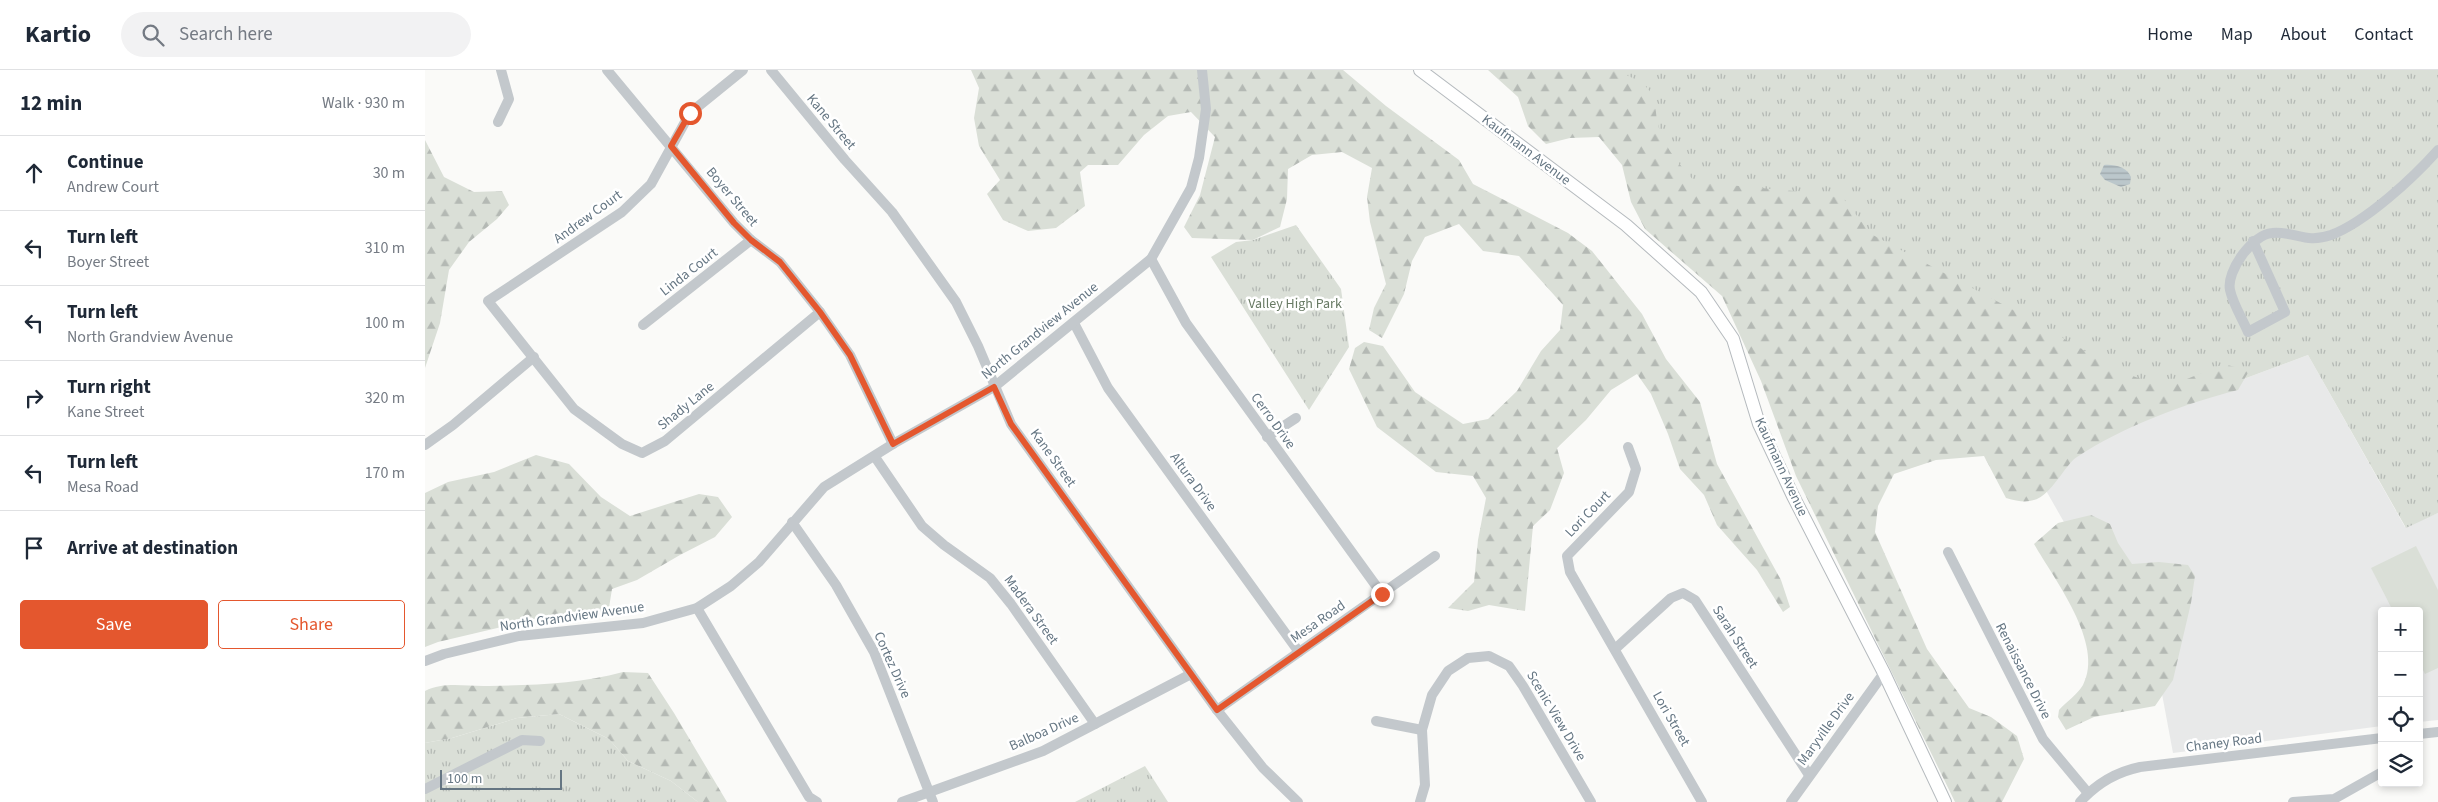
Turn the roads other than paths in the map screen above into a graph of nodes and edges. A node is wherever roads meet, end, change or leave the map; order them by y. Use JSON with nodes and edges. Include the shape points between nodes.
{"nodes":[{"id":1,"x":501,"y":70,"type":"edge"},
{"id":2,"x":607,"y":70,"type":"edge"},
{"id":3,"x":743,"y":70,"type":"edge"},
{"id":4,"x":771,"y":70,"type":"edge"},
{"id":5,"x":1202,"y":70,"type":"edge"},
{"id":6,"x":1421,"y":70,"type":"edge"},
{"id":7,"x":498,"y":122,"type":"dead end"},
{"id":8,"x":671,"y":146,"type":"junction"},
{"id":9,"x":2438,"y":150,"type":"edge"},
{"id":10,"x":751,"y":240,"type":"junction"},
{"id":11,"x":2253,"y":241,"type":"junction"},
{"id":12,"x":1151,"y":259,"type":"junction"},
{"id":13,"x":488,"y":301,"type":"joint"},
{"id":14,"x":820,"y":312,"type":"junction"},
{"id":15,"x":1074,"y":323,"type":"junction"},
{"id":16,"x":643,"y":325,"type":"dead end"},
{"id":17,"x":534,"y":357,"type":"junction"},
{"id":18,"x":994,"y":387,"type":"junction"},
{"id":19,"x":1296,"y":418,"type":"dead end"},
{"id":20,"x":1267,"y":436,"type":"junction"},
{"id":21,"x":893,"y":444,"type":"junction"},
{"id":22,"x":425,"y":445,"type":"edge"},
{"id":23,"x":1628,"y":447,"type":"dead end"},
{"id":24,"x":875,"y":457,"type":"junction"},
{"id":25,"x":792,"y":522,"type":"junction"},
{"id":26,"x":1948,"y":552,"type":"dead end"},
{"id":27,"x":1435,"y":556,"type":"dead end"},
{"id":28,"x":1382,"y":594,"type":"junction"},
{"id":29,"x":697,"y":608,"type":"junction"},
{"id":30,"x":1615,"y":649,"type":"junction"},
{"id":31,"x":1299,"y":652,"type":"junction"},
{"id":32,"x":425,"y":661,"type":"edge"},
{"id":33,"x":1884,"y":673,"type":"junction"},
{"id":34,"x":1191,"y":674,"type":"junction"},
{"id":35,"x":1217,"y":710,"type":"junction"},
{"id":36,"x":1376,"y":721,"type":"dead end"},
{"id":37,"x":1095,"y":724,"type":"junction"},
{"id":38,"x":1422,"y":730,"type":"junction"},
{"id":39,"x":2438,"y":732,"type":"edge"},
{"id":40,"x":2423,"y":734,"type":"edge"},
{"id":41,"x":2378,"y":738,"type":"edge"},
{"id":42,"x":540,"y":741,"type":"dead end"},
{"id":43,"x":2378,"y":774,"type":"edge"},
{"id":44,"x":1809,"y":775,"type":"junction"},
{"id":45,"x":425,"y":789,"type":"edge"},
{"id":46,"x":928,"y":792,"type":"junction"},
{"id":47,"x":2088,"y":793,"type":"junction"},
{"id":48,"x":817,"y":802,"type":"edge"},
{"id":49,"x":901,"y":802,"type":"edge"},
{"id":50,"x":933,"y":802,"type":"edge"},
{"id":51,"x":1298,"y":802,"type":"edge"},
{"id":52,"x":1420,"y":802,"type":"edge"},
{"id":53,"x":1591,"y":802,"type":"edge"},
{"id":54,"x":1702,"y":802,"type":"edge"},
{"id":55,"x":1791,"y":802,"type":"edge"},
{"id":56,"x":1945,"y":802,"type":"edge"},
{"id":57,"x":2080,"y":802,"type":"edge"},
{"id":58,"x":2293,"y":802,"type":"edge"}],
"edges":[{"from":1,"to":7,"type":"street","via":[[509,99]]},
{"from":2,"to":8,"type":"street","name":"Boyer Street"},
{"from":3,"to":8,"type":"street","name":"Andrew Court","via":[[690,113]]},
{"from":4,"to":18,"type":"street","name":"Kane Street","via":[[903,227],[956,302]]},
{"from":5,"to":12,"type":"street","name":"North Grandview Avenue","via":[[1206,109],[1191,188]]},
{"from":6,"to":33,"type":"main road","name":"Kaufmann Avenue","via":[[1626,225],[1701,292],[1733,339],[1759,424]]},
{"from":8,"to":10,"type":"street","name":"Boyer Street"},
{"from":8,"to":13,"type":"street","name":"Andrew Court","via":[[651,184],[622,212]]},
{"from":9,"to":11,"type":"street","via":[[2391,195],[2331,235],[2306,239],[2284,232],[2269,233]]},
{"from":10,"to":14,"type":"street","name":"Boyer Street","via":[[780,262]]},
{"from":10,"to":16,"type":"street","name":"Linda Court"},
{"from":11,"to":11,"type":"street","via":[[2234,272],[2229,288],[2248,332],[2285,312]]},
{"from":12,"to":15,"type":"street","name":"North Grandview Avenue"},
{"from":12,"to":20,"type":"street","name":"Cerro Drive","via":[[1186,322]]},
{"from":13,"to":17,"type":"street","name":"Shady Lane"},
{"from":14,"to":17,"type":"street","name":"Shady Lane","via":[[665,441],[642,453],[622,444],[574,409]]},
{"from":14,"to":21,"type":"street","name":"Boyer Street","via":[[850,355]]},
{"from":15,"to":18,"type":"street","name":"North Grandview Avenue"},
{"from":15,"to":31,"type":"street","name":"Altura Drive","via":[[1108,388]]},
{"from":17,"to":22,"type":"street"},
{"from":18,"to":21,"type":"street","name":"North Grandview Avenue"},
{"from":18,"to":34,"type":"street","name":"Kane Street","via":[[1011,424]]},
{"from":19,"to":20,"type":"street"},
{"from":20,"to":28,"type":"street","name":"Cerro Drive"},
{"from":21,"to":24,"type":"street","name":"North Grandview Avenue"},
{"from":23,"to":30,"type":"street","name":"Lori Court","via":[[1636,469],[1629,492],[1567,556],[1570,572]]},
{"from":24,"to":25,"type":"street","name":"North Grandview Avenue","via":[[825,487]]},
{"from":24,"to":37,"type":"street","name":"Madera Street","via":[[922,526],[990,578],[1001,591]]},
{"from":25,"to":29,"type":"street","name":"North Grandview Avenue","via":[[759,562],[731,586]]},
{"from":25,"to":46,"type":"street","name":"Cortez Drive","via":[[836,585],[874,652]]},
{"from":26,"to":47,"type":"street","name":"Renaissance Drive","via":[[2043,739]]},
{"from":27,"to":28,"type":"street","name":"Mesa Road"},
{"from":28,"to":31,"type":"street","name":"Mesa Road"},
{"from":29,"to":32,"type":"street","name":"North Grandview Avenue","via":[[643,623],[519,636]]},
{"from":29,"to":48,"type":"street","via":[[809,797]]},
{"from":30,"to":44,"type":"street","name":"Sarah Street","via":[[1671,598],[1683,592],[1695,600]]},
{"from":30,"to":54,"type":"street","name":"Lori Street"},
{"from":31,"to":35,"type":"street","name":"Mesa Road"},
{"from":33,"to":44,"type":"street","name":"Maryville Drive"},
{"from":33,"to":56,"type":"main road","name":"Kaufmann Avenue"},
{"from":34,"to":35,"type":"street","name":"Kane Street"},
{"from":34,"to":37,"type":"street","name":"Balboa Drive"},
{"from":35,"to":51,"type":"street","name":"Kane Street","via":[[1263,768]]},
{"from":36,"to":38,"type":"street"},
{"from":37,"to":46,"type":"street","name":"Balboa Drive","via":[[1043,751]]},
{"from":38,"to":52,"type":"street","name":"Scenic View Drive","via":[[1425,785]]},
{"from":38,"to":53,"type":"street","name":"Scenic View Drive","via":[[1432,695],[1448,671],[1468,658],[1489,656],[1509,666],[1523,686]]},
{"from":39,"to":40,"type":"street"},
{"from":41,"to":47,"type":"street","name":"Chaney Road","via":[[2140,767],[2112,776]]},
{"from":42,"to":45,"type":"street","via":[[522,740]]},
{"from":43,"to":58,"type":"street","via":[[2334,799]]},
{"from":44,"to":55,"type":"street","name":"Maryville Drive"},
{"from":46,"to":49,"type":"street","name":"Balboa Drive"},
{"from":46,"to":50,"type":"street","name":"Cortez Drive"},
{"from":47,"to":57,"type":"street","name":"Chaney Road"}]}
